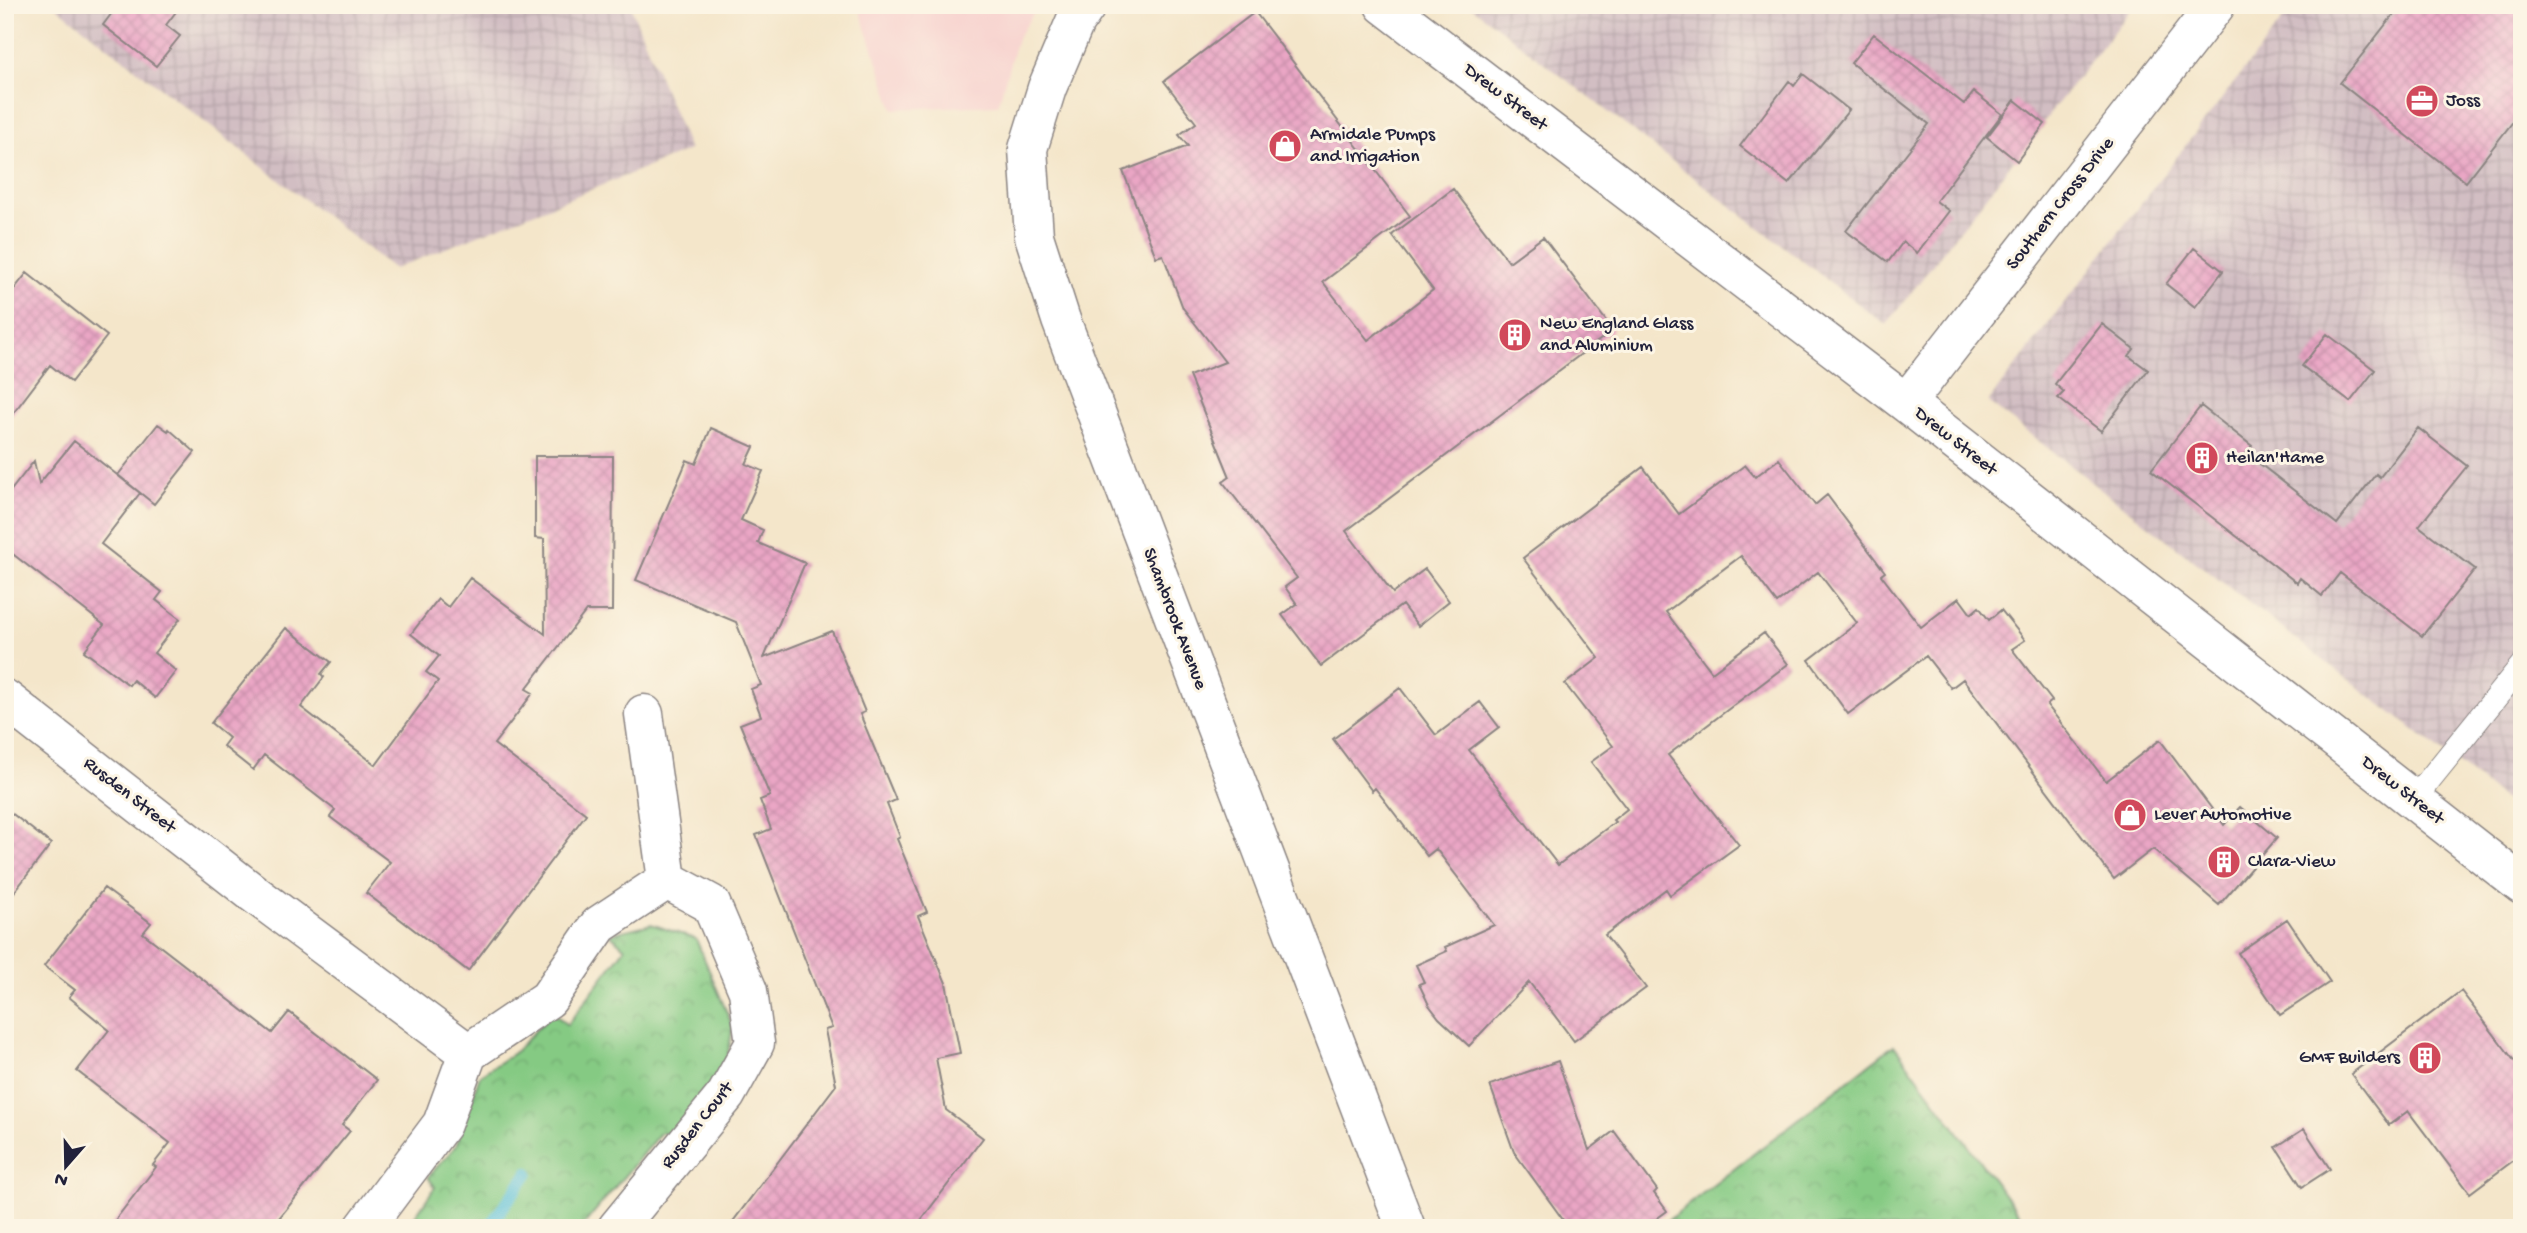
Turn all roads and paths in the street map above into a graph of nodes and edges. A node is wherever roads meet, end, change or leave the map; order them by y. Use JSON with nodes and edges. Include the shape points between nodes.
{"nodes":[{"id":1,"x":1087,"y":5,"type":"edge"},
{"id":2,"x":1384,"y":5,"type":"edge"},
{"id":3,"x":2216,"y":5,"type":"edge"},
{"id":4,"x":1906,"y":403,"type":"junction"},
{"id":5,"x":2522,"y":665,"type":"edge"},
{"id":6,"x":5,"y":699,"type":"edge"},
{"id":7,"x":644,"y":714,"type":"dead end"},
{"id":8,"x":2413,"y":800,"type":"junction"},
{"id":9,"x":667,"y":880,"type":"junction"},
{"id":10,"x":2522,"y":885,"type":"edge"},
{"id":11,"x":468,"y":1053,"type":"junction"},
{"id":12,"x":364,"y":1228,"type":"edge"},
{"id":13,"x":617,"y":1228,"type":"edge"},
{"id":14,"x":1406,"y":1228,"type":"edge"}],
"edges":[{"from":1,"to":14,"type":"street","name":"Shambrook Avenue","via":[[1074,22],[1028,149],[1034,236],[1061,320]]},
{"from":2,"to":4,"type":"street","name":"Drew Street"},
{"from":3,"to":4,"type":"street","name":"Southern Cross Drive"},
{"from":4,"to":8,"type":"street","name":"Drew Street"},
{"from":5,"to":8,"type":"lane"},
{"from":6,"to":11,"type":"street","name":"Rusden Street"},
{"from":7,"to":9,"type":"street"},
{"from":8,"to":10,"type":"street","name":"Drew Street"},
{"from":9,"to":11,"type":"street","via":[[599,925],[548,999]]},
{"from":9,"to":13,"type":"street","name":"Rusden Court","via":[[711,904],[748,991],[755,1043],[726,1095]]},
{"from":11,"to":12,"type":"street","via":[[442,1124]]}]}
